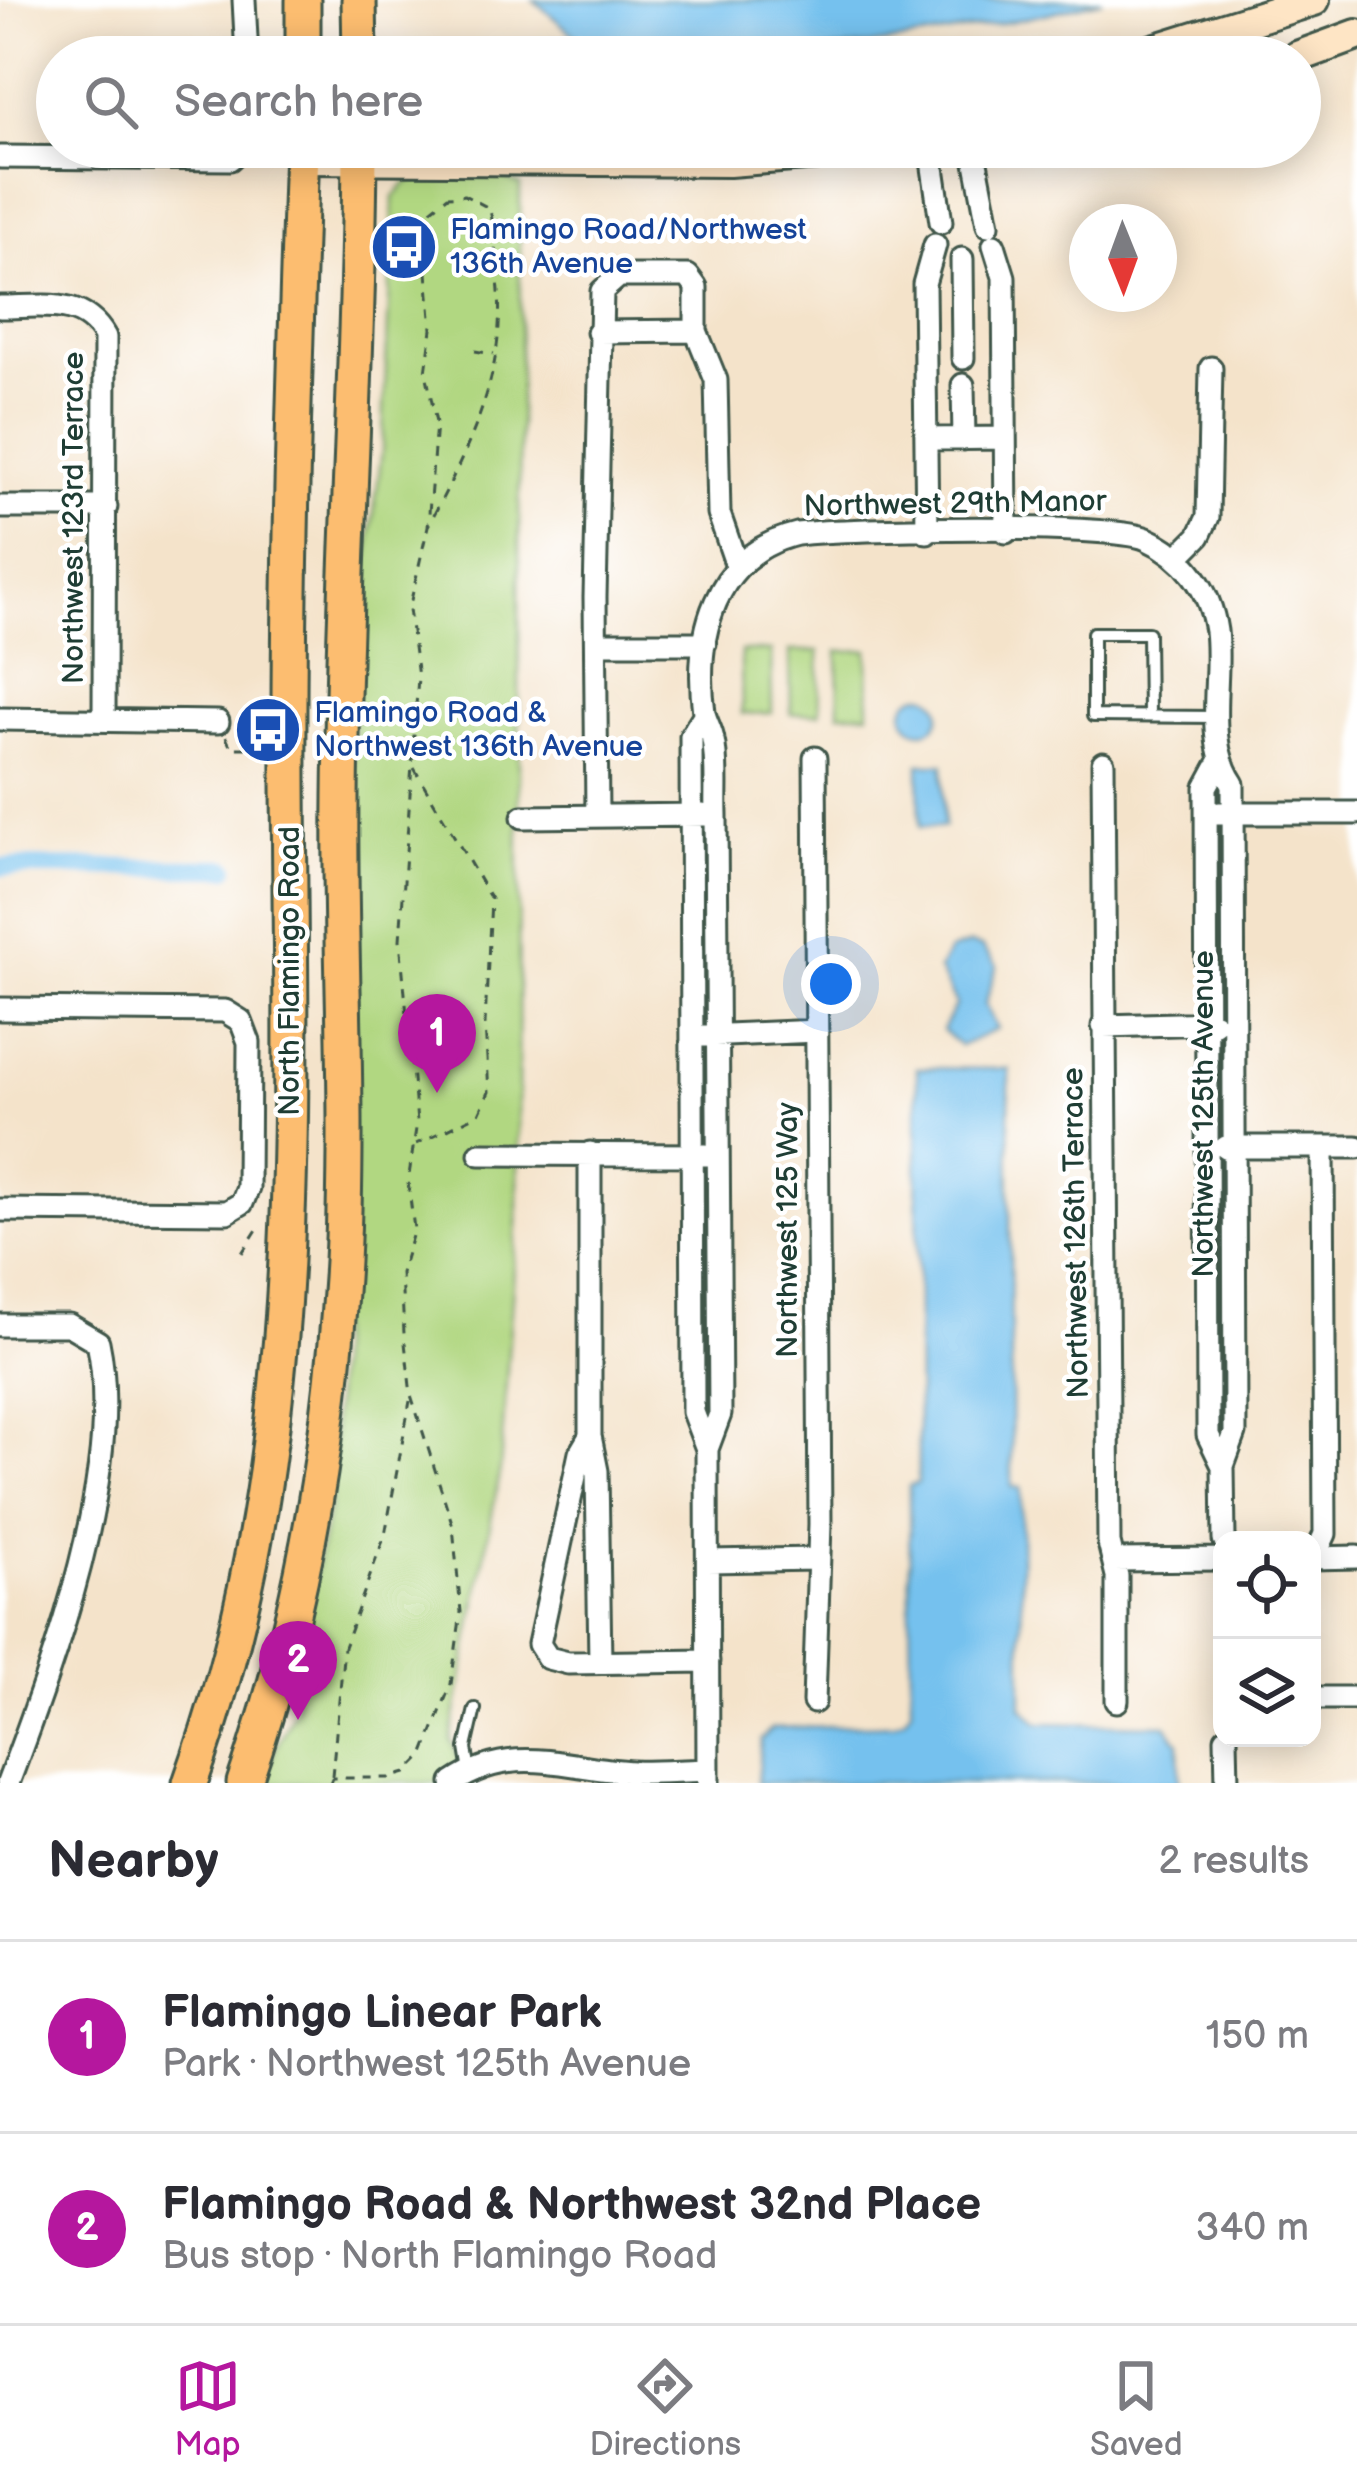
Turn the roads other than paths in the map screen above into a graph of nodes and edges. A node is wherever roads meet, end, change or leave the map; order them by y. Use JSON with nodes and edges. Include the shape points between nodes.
{"nodes":[{"id":1,"x":244,"y":0,"type":"edge"},
{"id":2,"x":303,"y":0,"type":"edge"},
{"id":3,"x":359,"y":0,"type":"edge"},
{"id":4,"x":1314,"y":0,"type":"edge"},
{"id":5,"x":1357,"y":35,"type":"edge"},
{"id":6,"x":246,"y":36,"type":"edge"},
{"id":7,"x":303,"y":36,"type":"edge"},
{"id":8,"x":360,"y":36,"type":"edge"},
{"id":9,"x":1198,"y":36,"type":"edge"},
{"id":10,"x":1321,"y":48,"type":"edge"},
{"id":11,"x":0,"y":158,"type":"edge"},
{"id":12,"x":36,"y":158,"type":"edge"},
{"id":13,"x":302,"y":168,"type":"edge"},
{"id":14,"x":359,"y":168,"type":"edge"},
{"id":15,"x":933,"y":168,"type":"edge"},
{"id":16,"x":978,"y":168,"type":"edge"},
{"id":17,"x":941,"y":222,"type":"dead end"},
{"id":18,"x":993,"y":243,"type":"junction"},
{"id":19,"x":962,"y":259,"type":"junction"},
{"id":20,"x":0,"y":307,"type":"edge"},
{"id":21,"x":696,"y":331,"type":"junction"},
{"id":22,"x":598,"y":332,"type":"junction"},
{"id":23,"x":963,"y":358,"type":"dead end"},
{"id":24,"x":1211,"y":368,"type":"dead end"},
{"id":25,"x":963,"y":386,"type":"dead end"},
{"id":26,"x":1005,"y":438,"type":"junction"},
{"id":27,"x":926,"y":439,"type":"junction"},
{"id":28,"x":964,"y":439,"type":"junction"},
{"id":29,"x":0,"y":507,"type":"edge"},
{"id":30,"x":106,"y":507,"type":"junction"},
{"id":31,"x":927,"y":532,"type":"junction"},
{"id":32,"x":1006,"y":532,"type":"junction"},
{"id":33,"x":1178,"y":557,"type":"junction"},
{"id":34,"x":737,"y":566,"type":"junction"},
{"id":35,"x":596,"y":643,"type":"junction"},
{"id":36,"x":705,"y":643,"type":"junction"},
{"id":37,"x":704,"y":715,"type":"junction"},
{"id":38,"x":1149,"y":716,"type":"junction"},
{"id":39,"x":1216,"y":717,"type":"junction"},
{"id":40,"x":0,"y":719,"type":"edge"},
{"id":41,"x":104,"y":720,"type":"junction"},
{"id":42,"x":218,"y":722,"type":"road end"},
{"id":43,"x":815,"y":758,"type":"dead end"},
{"id":44,"x":1103,"y":763,"type":"dead end"},
{"id":45,"x":1219,"y":763,"type":"junction"},
{"id":46,"x":1207,"y":813,"type":"junction"},
{"id":47,"x":1233,"y":813,"type":"junction"},
{"id":48,"x":1357,"y":813,"type":"edge"},
{"id":49,"x":690,"y":815,"type":"junction"},
{"id":50,"x":716,"y":815,"type":"junction"},
{"id":51,"x":597,"y":816,"type":"junction"},
{"id":52,"x":523,"y":817,"type":"dead end"},
{"id":53,"x":0,"y":1009,"type":"edge"},
{"id":54,"x":1234,"y":1023,"type":"junction"},
{"id":55,"x":1206,"y":1024,"type":"junction"},
{"id":56,"x":1103,"y":1026,"type":"junction"},
{"id":57,"x":817,"y":1031,"type":"junction"},
{"id":58,"x":692,"y":1035,"type":"junction"},
{"id":59,"x":717,"y":1036,"type":"junction"},
{"id":60,"x":1208,"y":1147,"type":"junction"},
{"id":61,"x":1235,"y":1147,"type":"junction"},
{"id":62,"x":1357,"y":1147,"type":"edge"},
{"id":63,"x":1323,"y":1148,"type":"junction"},
{"id":64,"x":590,"y":1153,"type":"junction"},
{"id":65,"x":480,"y":1154,"type":"dead end"},
{"id":66,"x":692,"y":1155,"type":"junction"},
{"id":67,"x":719,"y":1156,"type":"junction"},
{"id":68,"x":0,"y":1210,"type":"edge"},
{"id":69,"x":0,"y":1325,"type":"edge"},
{"id":70,"x":590,"y":1436,"type":"junction"},
{"id":71,"x":707,"y":1449,"type":"junction"},
{"id":72,"x":1223,"y":1466,"type":"junction"},
{"id":73,"x":1224,"y":1531,"type":"edge"},
{"id":74,"x":1321,"y":1541,"type":"edge"},
{"id":75,"x":1357,"y":1557,"type":"edge"},
{"id":76,"x":814,"y":1558,"type":"junction"},
{"id":77,"x":1321,"y":1558,"type":"edge"},
{"id":78,"x":1213,"y":1559,"type":"edge"},
{"id":79,"x":1113,"y":1560,"type":"junction"},
{"id":80,"x":708,"y":1561,"type":"junction"},
{"id":81,"x":708,"y":1661,"type":"junction"},
{"id":82,"x":600,"y":1662,"type":"junction"},
{"id":83,"x":1321,"y":1698,"type":"edge"},
{"id":84,"x":1357,"y":1698,"type":"edge"},
{"id":85,"x":1117,"y":1701,"type":"dead end"},
{"id":86,"x":814,"y":1702,"type":"dead end"},
{"id":87,"x":475,"y":1709,"type":"dead end"},
{"id":88,"x":1226,"y":1747,"type":"edge"},
{"id":89,"x":600,"y":1776,"type":"edge"},
{"id":90,"x":708,"y":1776,"type":"edge"},
{"id":91,"x":462,"y":1777,"type":"edge"},
{"id":92,"x":5,"y":1782,"type":"edge"},
{"id":93,"x":190,"y":1783,"type":"edge"},
{"id":94,"x":244,"y":1783,"type":"edge"},
{"id":95,"x":1227,"y":1783,"type":"edge"}],
"edges":[{"from":1,"to":6,"type":"street"},
{"from":2,"to":7,"type":"highway"},
{"from":3,"to":8,"type":"highway"},
{"from":4,"to":9,"type":"main road"},
{"from":5,"to":10,"type":"main road"},
{"from":11,"to":12,"type":"street"},
{"from":13,"to":93,"type":"highway","name":"North Flamingo Road","via":[[286,1320],[255,1546]]},
{"from":14,"to":94,"type":"highway","name":"North Flamingo Road","via":[[343,620],[341,1274],[312,1534]]},
{"from":15,"to":17,"type":"street"},
{"from":16,"to":18,"type":"street"},
{"from":18,"to":19,"type":"street"},
{"from":18,"to":26,"type":"street","via":[[1004,277]]},
{"from":19,"to":23,"type":"street"},
{"from":19,"to":27,"type":"street","via":[[933,252],[924,284]]},
{"from":20,"to":30,"type":"street","name":"Northwest 123rd Terrace","via":[[76,307],[105,337]]},
{"from":21,"to":22,"type":"street"},
{"from":21,"to":22,"type":"street","via":[[696,287],[688,276],[647,275],[602,291]]},
{"from":21,"to":34,"type":"street","via":[[716,380],[719,514]]},
{"from":22,"to":35,"type":"street"},
{"from":24,"to":33,"type":"street","via":[[1208,517]]},
{"from":25,"to":28,"type":"street"},
{"from":26,"to":28,"type":"street"},
{"from":26,"to":32,"type":"street"},
{"from":27,"to":28,"type":"street"},
{"from":27,"to":31,"type":"street"},
{"from":29,"to":30,"type":"street"},
{"from":30,"to":41,"type":"street","name":"Northwest 123rd Terrace"},
{"from":31,"to":32,"type":"street","name":"Northwest 29th Manor"},
{"from":31,"to":34,"type":"street","name":"Northwest 29th Manor","via":[[796,534],[761,545]]},
{"from":32,"to":33,"type":"street","name":"Northwest 29th Manor","via":[[1124,532]]},
{"from":33,"to":39,"type":"street","name":"Northwest 125th Avenue","via":[[1193,572],[1216,629]]},
{"from":34,"to":36,"type":"street","via":[[716,595]]},
{"from":35,"to":36,"type":"street"},
{"from":35,"to":51,"type":"street"},
{"from":36,"to":37,"type":"street"},
{"from":37,"to":49,"type":"street","via":[[691,736]]},
{"from":37,"to":50,"type":"street","via":[[713,739]]},
{"from":38,"to":38,"type":"lane","via":[[1093,716],[1093,633],[1148,633]]},
{"from":38,"to":39,"type":"lane"},
{"from":39,"to":45,"type":"street","name":"Northwest 125th Avenue"},
{"from":40,"to":41,"type":"street"},
{"from":41,"to":42,"type":"street"},
{"from":43,"to":57,"type":"street","name":"Northwest 125 Way"},
{"from":44,"to":56,"type":"street","name":"Northwest 126th Terrace"},
{"from":45,"to":46,"type":"street","name":"Northwest 125th Avenue","via":[[1206,787]]},
{"from":45,"to":47,"type":"street","name":"Northwest 125th Avenue","via":[[1233,784]]},
{"from":46,"to":47,"type":"street"},
{"from":46,"to":55,"type":"street","name":"Northwest 125th Avenue"},
{"from":47,"to":48,"type":"street"},
{"from":47,"to":54,"type":"street","name":"Northwest 125th Avenue"},
{"from":49,"to":50,"type":"street"},
{"from":49,"to":51,"type":"street"},
{"from":49,"to":58,"type":"street"},
{"from":50,"to":59,"type":"street"},
{"from":51,"to":52,"type":"street"},
{"from":53,"to":68,"type":"street","via":[[225,1011],[241,1021],[249,1042],[242,1203],[226,1212]]},
{"from":54,"to":55,"type":"street"},
{"from":54,"to":61,"type":"street","name":"Northwest 125th Avenue"},
{"from":55,"to":56,"type":"street"},
{"from":55,"to":60,"type":"street","name":"Northwest 125th Avenue"},
{"from":56,"to":79,"type":"street","name":"Northwest 126th Terrace"},
{"from":57,"to":59,"type":"street"},
{"from":57,"to":76,"type":"street","name":"Northwest 125 Way"},
{"from":58,"to":59,"type":"street"},
{"from":58,"to":66,"type":"street"},
{"from":59,"to":67,"type":"street"},
{"from":60,"to":61,"type":"street"},
{"from":60,"to":72,"type":"street","name":"Northwest 125th Avenue","via":[[1208,1435]]},
{"from":61,"to":63,"type":"street"},
{"from":61,"to":72,"type":"street","name":"Northwest 125th Avenue","via":[[1235,1433]]},
{"from":62,"to":63,"type":"street"},
{"from":63,"to":74,"type":"street"},
{"from":64,"to":65,"type":"street"},
{"from":64,"to":66,"type":"street"},
{"from":64,"to":70,"type":"street"},
{"from":66,"to":67,"type":"street"},
{"from":66,"to":71,"type":"street","via":[[693,1412]]},
{"from":67,"to":71,"type":"street","via":[[720,1414]]},
{"from":69,"to":92,"type":"street","via":[[69,1325],[98,1342],[106,1412],[50,1670]]},
{"from":70,"to":82,"type":"street"},
{"from":70,"to":82,"type":"street","via":[[539,1644],[548,1658]]},
{"from":71,"to":80,"type":"street"},
{"from":72,"to":73,"type":"street","name":"Northwest 125th Avenue"},
{"from":75,"to":77,"type":"street"},
{"from":76,"to":80,"type":"street"},
{"from":76,"to":86,"type":"street","name":"Northwest 125 Way"},
{"from":78,"to":79,"type":"street"},
{"from":79,"to":85,"type":"street","name":"Northwest 126th Terrace"},
{"from":80,"to":81,"type":"street"},
{"from":81,"to":82,"type":"street"},
{"from":81,"to":90,"type":"street"},
{"from":83,"to":84,"type":"street"},
{"from":87,"to":91,"type":"lane"},
{"from":88,"to":95,"type":"street"},
{"from":89,"to":90,"type":"street"},
{"from":89,"to":91,"type":"street","via":[[573,1761],[500,1761]]}]}
